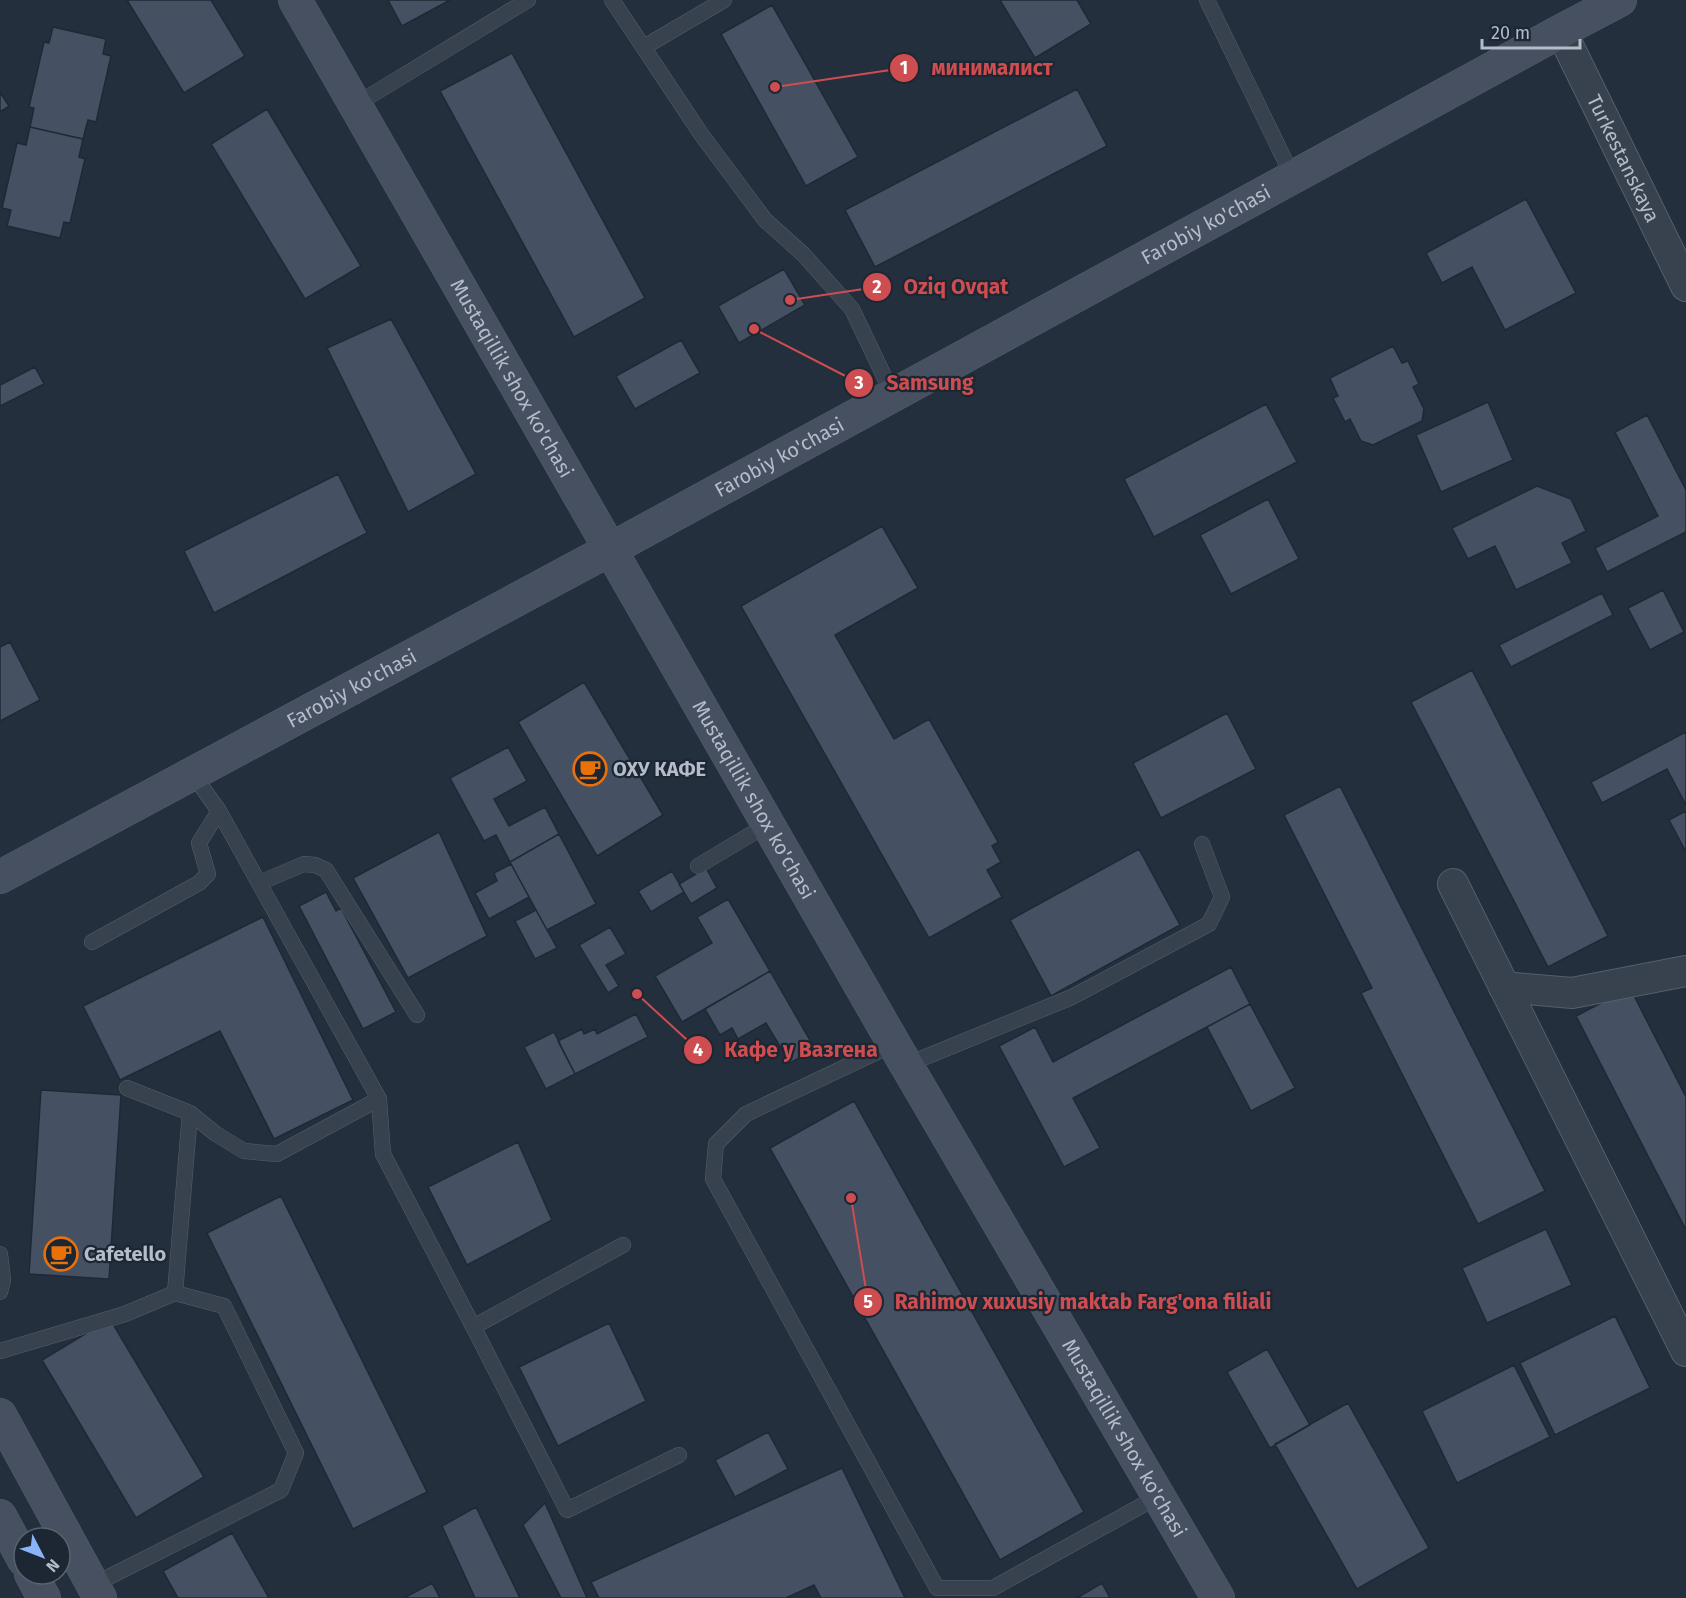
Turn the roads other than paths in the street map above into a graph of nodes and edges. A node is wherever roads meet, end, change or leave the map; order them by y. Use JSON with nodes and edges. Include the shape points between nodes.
{"nodes":[{"id":1,"x":295,"y":0,"type":"edge"},
{"id":2,"x":612,"y":0,"type":"edge"},
{"id":3,"x":724,"y":0,"type":"edge"},
{"id":4,"x":1207,"y":0,"type":"edge"},
{"id":5,"x":1620,"y":0,"type":"edge"},
{"id":6,"x":525,"y":1,"type":"edge"},
{"id":7,"x":1561,"y":31,"type":"junction"},
{"id":8,"x":644,"y":47,"type":"junction"},
{"id":9,"x":355,"y":105,"type":"junction"},
{"id":10,"x":1293,"y":177,"type":"junction"},
{"id":11,"x":1686,"y":286,"type":"edge"},
{"id":12,"x":893,"y":395,"type":"junction"},
{"id":13,"x":611,"y":549,"type":"junction"},
{"id":14,"x":192,"y":773,"type":"junction"},
{"id":15,"x":219,"y":811,"type":"junction"},
{"id":16,"x":768,"y":825,"type":"junction"},
{"id":17,"x":1202,"y":844,"type":"dead end"},
{"id":18,"x":698,"y":866,"type":"dead end"},
{"id":19,"x":0,"y":877,"type":"edge"},
{"id":20,"x":259,"y":883,"type":"junction"},
{"id":21,"x":1453,"y":884,"type":"dead end"},
{"id":22,"x":92,"y":942,"type":"dead end"},
{"id":23,"x":1686,"y":971,"type":"edge"},
{"id":24,"x":1504,"y":987,"type":"junction"},
{"id":25,"x":417,"y":1015,"type":"dead end"},
{"id":26,"x":900,"y":1054,"type":"junction"},
{"id":27,"x":127,"y":1088,"type":"dead end"},
{"id":28,"x":379,"y":1099,"type":"junction"},
{"id":29,"x":190,"y":1113,"type":"junction"},
{"id":30,"x":623,"y":1245,"type":"dead end"},
{"id":31,"x":0,"y":1254,"type":"edge"},
{"id":32,"x":0,"y":1292,"type":"edge"},
{"id":33,"x":175,"y":1293,"type":"junction"},
{"id":34,"x":473,"y":1327,"type":"junction"},
{"id":35,"x":0,"y":1351,"type":"edge"},
{"id":36,"x":1686,"y":1351,"type":"edge"},
{"id":37,"x":0,"y":1415,"type":"edge"},
{"id":38,"x":679,"y":1455,"type":"dead end"},
{"id":39,"x":1159,"y":1496,"type":"junction"},
{"id":40,"x":0,"y":1516,"type":"edge"},
{"id":41,"x":12,"y":1538,"type":"edge"},
{"id":42,"x":96,"y":1592,"type":"edge"},
{"id":43,"x":1218,"y":1598,"type":"edge"}],
"edges":[{"from":1,"to":9,"type":"main road","name":"Mustaqillik shox ko'chasi"},
{"from":2,"to":8,"type":"lane"},
{"from":3,"to":8,"type":"lane"},
{"from":4,"to":10,"type":"lane"},
{"from":5,"to":7,"type":"main road","name":"Farobiy ko'chasi"},
{"from":6,"to":9,"type":"lane"},
{"from":7,"to":10,"type":"main road","name":"Farobiy ko'chasi"},
{"from":7,"to":11,"type":"street","name":"Turkestanskaya"},
{"from":8,"to":12,"type":"lane","via":[[701,134],[765,220],[803,254],[852,309]]},
{"from":9,"to":13,"type":"main road","name":"Mustaqillik shox ko'chasi"},
{"from":10,"to":12,"type":"main road","name":"Farobiy ko'chasi"},
{"from":12,"to":13,"type":"main road","name":"Farobiy ko'chasi"},
{"from":13,"to":14,"type":"main road","name":"Farobiy ko'chasi"},
{"from":13,"to":16,"type":"main road","name":"Mustaqillik shox ko'chasi"},
{"from":14,"to":15,"type":"lane"},
{"from":14,"to":19,"type":"main road","name":"Farobiy ko'chasi"},
{"from":15,"to":20,"type":"lane"},
{"from":15,"to":22,"type":"lane","via":[[199,843],[208,874],[199,883]]},
{"from":16,"to":18,"type":"lane"},
{"from":16,"to":26,"type":"main road","name":"Mustaqillik shox ko'chasi"},
{"from":17,"to":26,"type":"lane","via":[[1222,897],[1209,924],[1072,997]]},
{"from":20,"to":25,"type":"lane","via":[[304,864],[326,870]]},
{"from":20,"to":28,"type":"lane"},
{"from":21,"to":24,"type":"street"},
{"from":23,"to":24,"type":"street","via":[[1572,993]]},
{"from":24,"to":36,"type":"street"},
{"from":26,"to":39,"type":"main road","name":"Mustaqillik shox ko'chasi"},
{"from":26,"to":39,"type":"lane","via":[[746,1114],[716,1144],[713,1179],[937,1588],[993,1588]]},
{"from":27,"to":29,"type":"lane"},
{"from":28,"to":29,"type":"lane","via":[[277,1154],[244,1151]]},
{"from":28,"to":34,"type":"lane","via":[[383,1154]]},
{"from":29,"to":33,"type":"lane"},
{"from":30,"to":34,"type":"lane"},
{"from":31,"to":32,"type":"lane"},
{"from":33,"to":35,"type":"lane","via":[[125,1314]]},
{"from":33,"to":42,"type":"lane","via":[[224,1306],[296,1453],[280,1490]]},
{"from":34,"to":38,"type":"lane","via":[[567,1510]]},
{"from":37,"to":42,"type":"main road"},
{"from":39,"to":43,"type":"main road","name":"Mustaqillik shox ko'chasi"},
{"from":40,"to":41,"type":"main road"}]}
